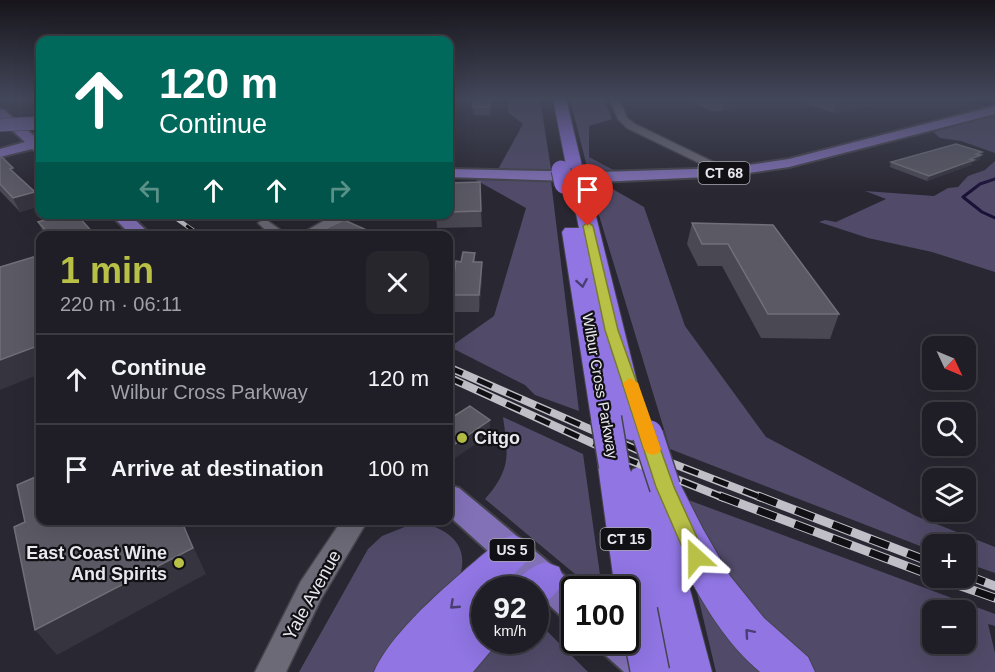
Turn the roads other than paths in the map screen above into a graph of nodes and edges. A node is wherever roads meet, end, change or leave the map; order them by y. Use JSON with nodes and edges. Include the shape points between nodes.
{"nodes":[{"id":1,"x":20,"y":130,"type":"edge"},
{"id":2,"x":557,"y":130,"type":"edge"},
{"id":3,"x":563,"y":130,"type":"edge"},
{"id":4,"x":640,"y":130,"type":"edge"},
{"id":5,"x":915,"y":130,"type":"edge"},
{"id":6,"x":36,"y":144,"type":"edge"},
{"id":7,"x":36,"y":146,"type":"edge"},
{"id":8,"x":0,"y":153,"type":"edge"},
{"id":9,"x":728,"y":172,"type":"junction"},
{"id":10,"x":453,"y":173,"type":"edge"},
{"id":11,"x":570,"y":177,"type":"junction"},
{"id":12,"x":124,"y":219,"type":"edge"},
{"id":13,"x":337,"y":219,"type":"edge"},
{"id":14,"x":265,"y":223,"type":"dead end"},
{"id":15,"x":137,"y":231,"type":"edge"},
{"id":16,"x":275,"y":231,"type":"edge"},
{"id":17,"x":313,"y":231,"type":"edge"},
{"id":18,"x":641,"y":477,"type":"junction"},
{"id":19,"x":453,"y":501,"type":"edge"},
{"id":20,"x":353,"y":525,"type":"edge"},
{"id":21,"x":513,"y":551,"type":"junction"},
{"id":22,"x":532,"y":576,"type":"edge"},
{"id":23,"x":632,"y":576,"type":"edge"},
{"id":24,"x":639,"y":637,"type":"edge"},
{"id":25,"x":471,"y":642,"type":"edge"},
{"id":26,"x":669,"y":666,"type":"edge"},
{"id":27,"x":270,"y":672,"type":"edge"},
{"id":28,"x":396,"y":672,"type":"edge"},
{"id":29,"x":446,"y":672,"type":"edge"},
{"id":30,"x":793,"y":672,"type":"edge"}],
"edges":[{"from":1,"to":6,"type":"main road"},
{"from":2,"to":11,"type":"highway","name":"Wilbur Cross Parkway","number":"CT 15"},
{"from":3,"to":11,"type":"highway","name":"Wilbur Cross Parkway","number":"CT 15"},
{"from":4,"to":9,"type":"street"},
{"from":5,"to":9,"type":"main road","number":"CT 68","via":[[789,163]]},
{"from":7,"to":8,"type":"main road"},
{"from":9,"to":10,"type":"main road","number":"CT 68","via":[[599,177]]},
{"from":11,"to":18,"type":"highway","name":"Wilbur Cross Parkway","number":"CT 15","bridge":true,"via":[[641,432]]},
{"from":11,"to":18,"type":"highway","name":"Wilbur Cross Parkway","number":"CT 15","one_way":true,"bridge":true,"via":[[606,418]]},
{"from":12,"to":15,"type":"main road"},
{"from":13,"to":17,"type":"street"},
{"from":14,"to":16,"type":"street"},
{"from":18,"to":23,"type":"highway","name":"Wilbur Cross Parkway","number":"CT 15"},
{"from":18,"to":26,"type":"highway","name":"Wilbur Cross Parkway","number":"CT 15"},
{"from":30,"to":18,"type":"highway","one_way":true,"via":[[758,644],[714,588]]},
{"from":19,"to":21,"type":"main road","number":"US 5"},
{"from":20,"to":27,"type":"street","name":"Yale Avenue","via":[[311,590]]},
{"from":21,"to":22,"type":"main road","number":"US 5"},
{"from":21,"to":28,"type":"highway","one_way":true,"via":[[440,619]]},
{"from":24,"to":26,"type":"highway","name":"Wilbur Cross Parkway","number":"CT 15","bridge":true},
{"from":25,"to":29,"type":"highway"}]}
